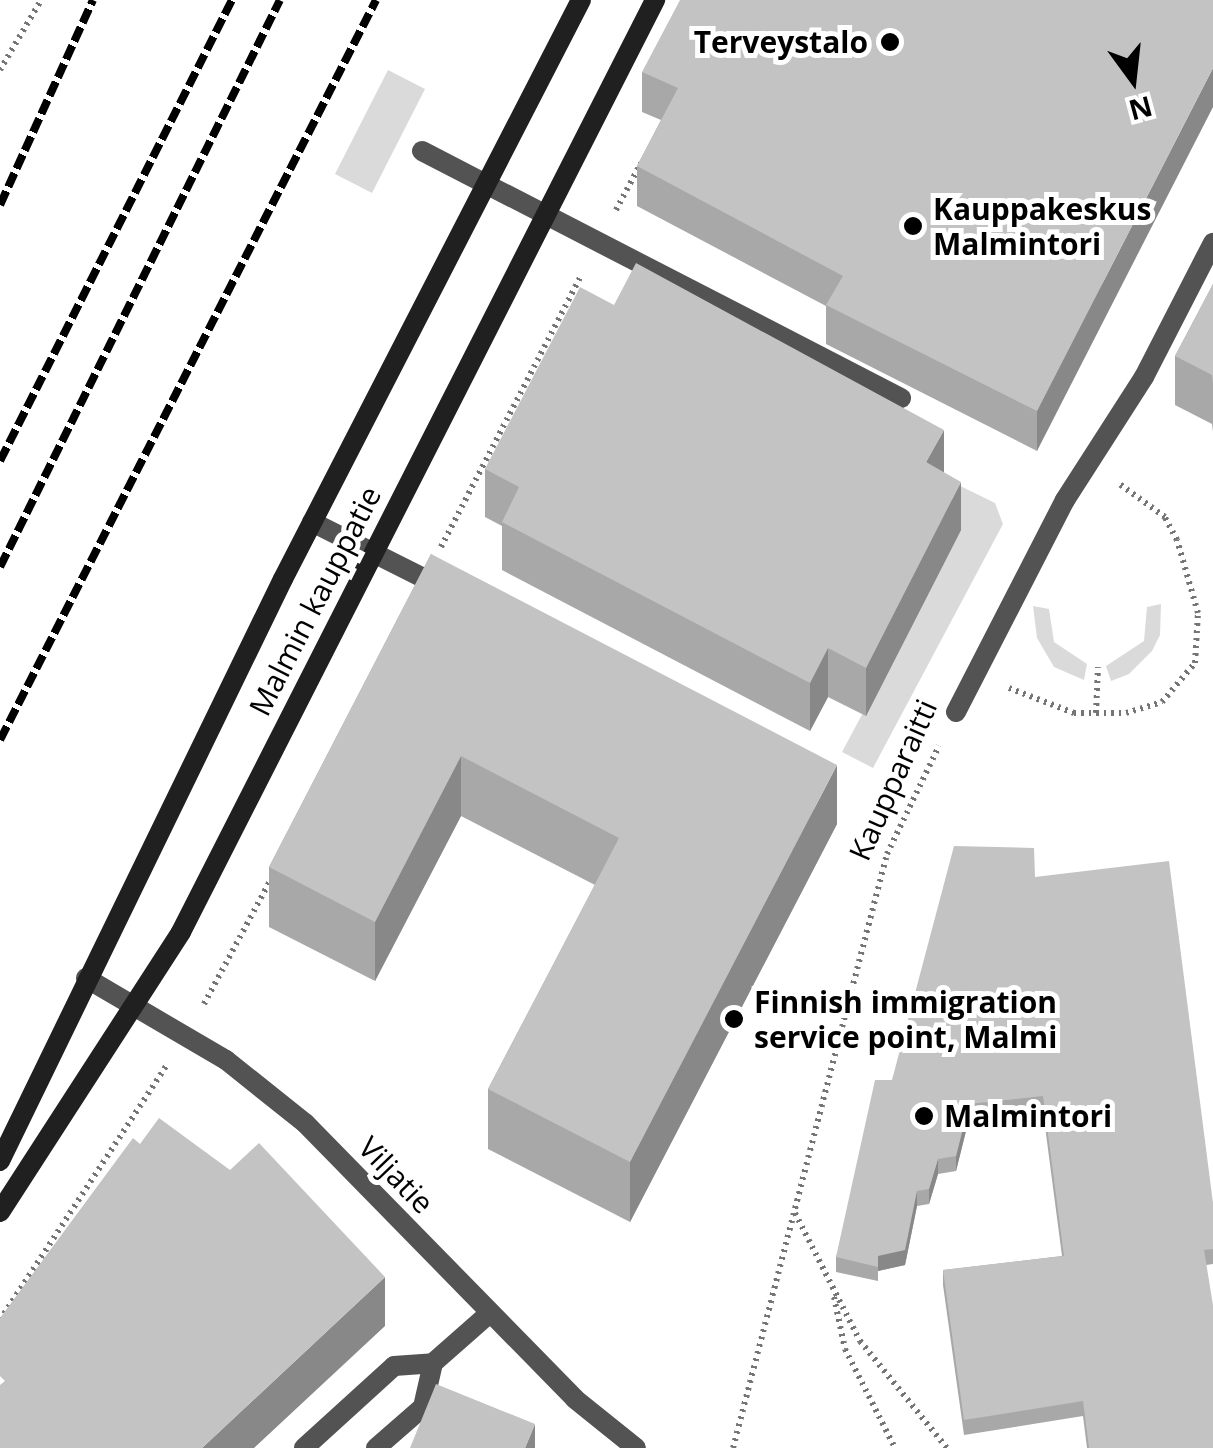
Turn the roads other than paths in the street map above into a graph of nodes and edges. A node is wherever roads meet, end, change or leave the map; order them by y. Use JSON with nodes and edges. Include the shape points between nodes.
{"nodes":[{"id":1,"x":582,"y":0,"type":"edge"},
{"id":2,"x":655,"y":0,"type":"edge"},
{"id":3,"x":422,"y":151,"type":"dead end"},
{"id":4,"x":488,"y":186,"type":"junction"},
{"id":5,"x":543,"y":215,"type":"junction"},
{"id":6,"x":1213,"y":243,"type":"edge"},
{"id":7,"x":901,"y":398,"type":"dead end"},
{"id":8,"x":312,"y":522,"type":"junction"},
{"id":9,"x":373,"y":553,"type":"junction"},
{"id":10,"x":460,"y":597,"type":"edge"},
{"id":11,"x":956,"y":712,"type":"road end"},
{"id":12,"x":86,"y":978,"type":"junction"},
{"id":13,"x":136,"y":1006,"type":"junction"},
{"id":14,"x":0,"y":1161,"type":"edge"},
{"id":15,"x":0,"y":1212,"type":"edge"},
{"id":16,"x":490,"y":1313,"type":"junction"},
{"id":17,"x":433,"y":1363,"type":"junction"},
{"id":18,"x":304,"y":1448,"type":"edge"},
{"id":19,"x":376,"y":1448,"type":"edge"},
{"id":20,"x":636,"y":1448,"type":"edge"}],
"edges":[{"from":1,"to":4,"type":"main road","name":"Malmin kauppatie"},
{"from":2,"to":5,"type":"main road","name":"Malmin kauppatie"},
{"from":3,"to":4,"type":"street"},
{"from":4,"to":5,"type":"street"},
{"from":4,"to":8,"type":"main road","name":"Malmin kauppatie"},
{"from":5,"to":7,"type":"street"},
{"from":5,"to":9,"type":"main road","name":"Malmin kauppatie"},
{"from":6,"to":11,"type":"street","name":"Kaupparaitti"},
{"from":8,"to":9,"type":"street"},
{"from":8,"to":12,"type":"main road","name":"Malmin kauppatie"},
{"from":9,"to":10,"type":"street"},
{"from":9,"to":13,"type":"main road","name":"Malmin kauppatie"},
{"from":12,"to":13,"type":"street","name":"Viljatie"},
{"from":12,"to":14,"type":"main road","name":"Malmin kauppatie"},
{"from":13,"to":15,"type":"main road","name":"Malmin kauppatie"},
{"from":13,"to":16,"type":"street","name":"Viljatie","via":[[226,1060],[305,1122]]},
{"from":16,"to":17,"type":"street"},
{"from":16,"to":20,"type":"street","name":"Viljatie"},
{"from":17,"to":18,"type":"street","via":[[394,1366]]},
{"from":17,"to":19,"type":"street","via":[[423,1407]]}]}
